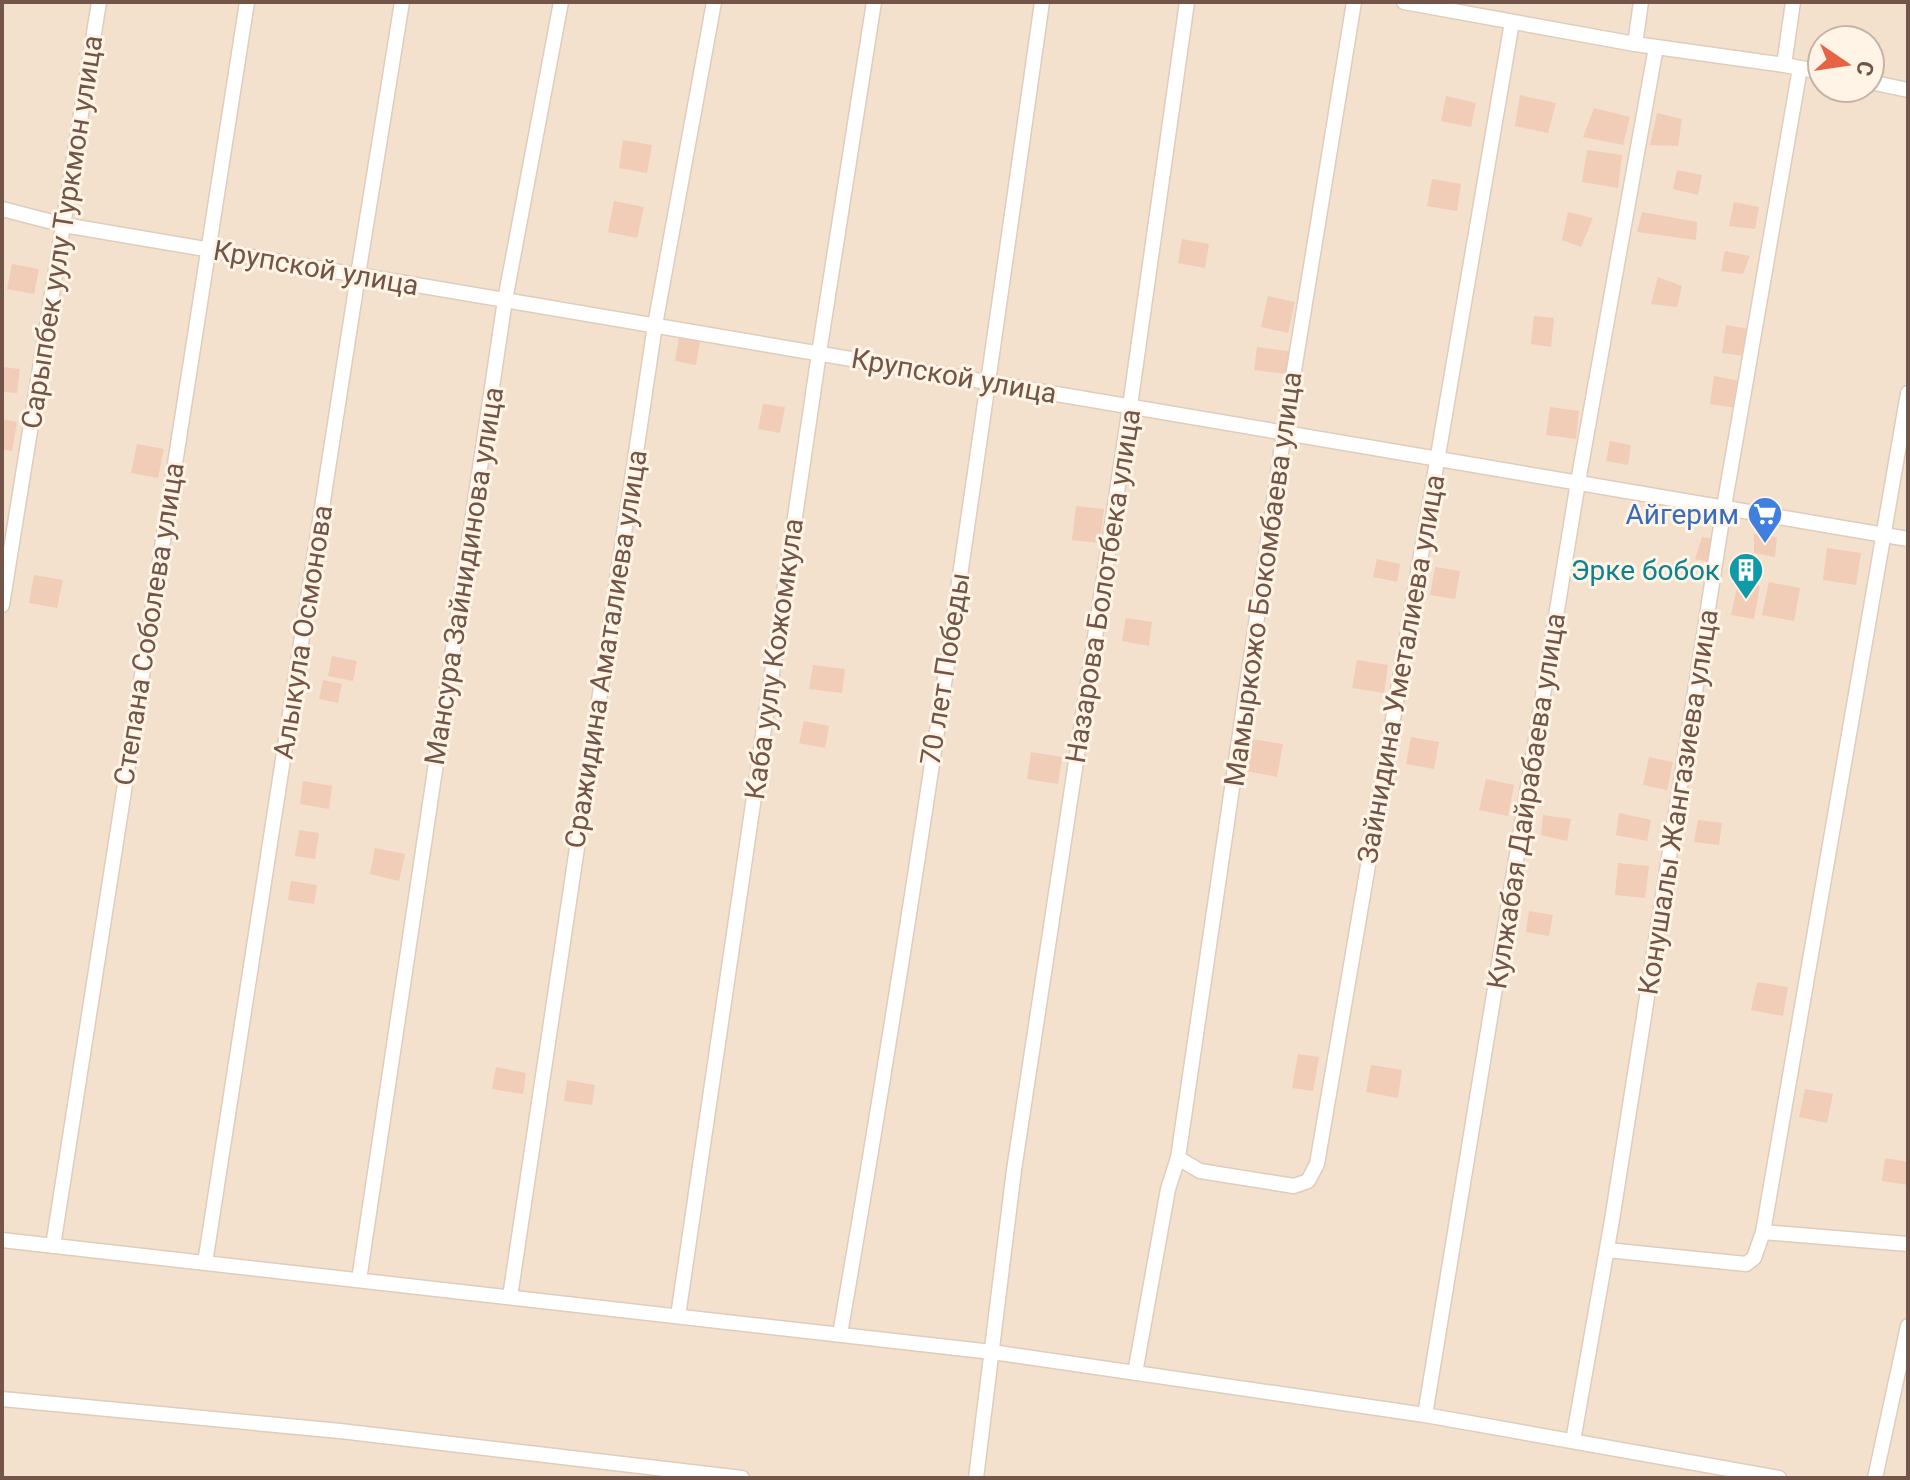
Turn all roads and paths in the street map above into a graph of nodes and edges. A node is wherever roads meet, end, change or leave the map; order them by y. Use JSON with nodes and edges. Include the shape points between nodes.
{"nodes":[{"id":1,"x":99,"y":2,"type":"edge"},
{"id":2,"x":247,"y":2,"type":"edge"},
{"id":3,"x":402,"y":2,"type":"edge"},
{"id":4,"x":561,"y":2,"type":"edge"},
{"id":5,"x":714,"y":2,"type":"edge"},
{"id":6,"x":874,"y":2,"type":"edge"},
{"id":7,"x":1042,"y":2,"type":"edge"},
{"id":8,"x":1187,"y":2,"type":"edge"},
{"id":9,"x":1354,"y":2,"type":"edge"},
{"id":10,"x":1404,"y":2,"type":"edge"},
{"id":11,"x":1641,"y":2,"type":"edge"},
{"id":12,"x":1793,"y":2,"type":"edge"},
{"id":13,"x":1488,"y":10,"type":"edge"},
{"id":14,"x":1512,"y":22,"type":"junction"},
{"id":15,"x":1635,"y":44,"type":"junction"},
{"id":16,"x":1656,"y":47,"type":"junction"},
{"id":17,"x":1784,"y":65,"type":"junction"},
{"id":18,"x":1800,"y":68,"type":"junction"},
{"id":19,"x":1806,"y":69,"type":"edge"},
{"id":20,"x":1886,"y":85,"type":"edge"},
{"id":21,"x":1908,"y":90,"type":"edge"},
{"id":22,"x":2,"y":209,"type":"edge"},
{"id":23,"x":64,"y":225,"type":"junction"},
{"id":24,"x":208,"y":249,"type":"junction"},
{"id":25,"x":358,"y":275,"type":"junction"},
{"id":26,"x":505,"y":300,"type":"junction"},
{"id":27,"x":655,"y":325,"type":"junction"},
{"id":28,"x":819,"y":353,"type":"junction"},
{"id":29,"x":989,"y":382,"type":"junction"},
{"id":30,"x":1908,"y":393,"type":"edge"},
{"id":31,"x":1130,"y":406,"type":"junction"},
{"id":32,"x":1284,"y":432,"type":"junction"},
{"id":33,"x":1436,"y":458,"type":"junction"},
{"id":34,"x":1578,"y":482,"type":"junction"},
{"id":35,"x":1724,"y":507,"type":"junction"},
{"id":36,"x":1884,"y":535,"type":"junction"},
{"id":37,"x":1908,"y":539,"type":"edge"},
{"id":38,"x":2,"y":605,"type":"edge"},
{"id":39,"x":1178,"y":1158,"type":"junction"},
{"id":40,"x":1763,"y":1232,"type":"junction"},
{"id":41,"x":2,"y":1240,"type":"edge"},
{"id":42,"x":1908,"y":1244,"type":"edge"},
{"id":43,"x":53,"y":1246,"type":"junction"},
{"id":44,"x":1607,"y":1250,"type":"junction"},
{"id":45,"x":205,"y":1263,"type":"junction"},
{"id":46,"x":359,"y":1280,"type":"junction"},
{"id":47,"x":510,"y":1297,"type":"junction"},
{"id":48,"x":678,"y":1316,"type":"junction"},
{"id":49,"x":1908,"y":1326,"type":"edge"},
{"id":50,"x":840,"y":1334,"type":"junction"},
{"id":51,"x":992,"y":1352,"type":"junction"},
{"id":52,"x":1135,"y":1373,"type":"junction"},
{"id":53,"x":2,"y":1399,"type":"edge"},
{"id":54,"x":1425,"y":1415,"type":"junction"},
{"id":55,"x":1573,"y":1441,"type":"junction"},
{"id":56,"x":742,"y":1478,"type":"edge"},
{"id":57,"x":976,"y":1478,"type":"edge"},
{"id":58,"x":1779,"y":1478,"type":"edge"},
{"id":59,"x":1875,"y":1478,"type":"edge"}],
"edges":[{"from":1,"to":23,"type":"street","name":"Сарыпбек уулу Туркмон улица"},
{"from":2,"to":24,"type":"street","name":"Степана Соболева улица"},
{"from":3,"to":25,"type":"street","name":"Алыкула Осмонова"},
{"from":4,"to":26,"type":"street","name":"Мансура Зайнидинова улица"},
{"from":5,"to":27,"type":"street","name":"Сражидина Аматалиева улица"},
{"from":6,"to":28,"type":"street","name":"Каба уулу Кожомкула"},
{"from":7,"to":29,"type":"street","name":"70 лет Победы"},
{"from":8,"to":31,"type":"street","name":"Назарова Болотбека улица"},
{"from":9,"to":32,"type":"street","name":"Мамыркожо Бокомбаева улица"},
{"from":10,"to":13,"type":"street"},
{"from":11,"to":15,"type":"street"},
{"from":12,"to":17,"type":"street"},
{"from":13,"to":14,"type":"street"},
{"from":14,"to":15,"type":"street"},
{"from":14,"to":33,"type":"street","name":"Зайнидина Уметалиева улица"},
{"from":15,"to":16,"type":"street"},
{"from":16,"to":17,"type":"street"},
{"from":16,"to":34,"type":"street","name":"Кулжабая Дайрабаева улица"},
{"from":17,"to":18,"type":"street"},
{"from":18,"to":19,"type":"street"},
{"from":18,"to":35,"type":"street","name":"Конушалы Жангазиева улица"},
{"from":20,"to":21,"type":"street"},
{"from":22,"to":23,"type":"street","name":"Крупской улица"},
{"from":23,"to":24,"type":"street","name":"Крупской улица"},
{"from":23,"to":38,"type":"street","name":"Сарыпбек уулу Туркмон улица"},
{"from":24,"to":25,"type":"street","name":"Крупской улица"},
{"from":24,"to":43,"type":"street","name":"Степана Соболева улица"},
{"from":25,"to":26,"type":"street","name":"Крупской улица"},
{"from":25,"to":45,"type":"street","name":"Алыкула Осмонова"},
{"from":26,"to":27,"type":"street","name":"Крупской улица"},
{"from":26,"to":46,"type":"street","name":"Мансура Зайнидинова улица"},
{"from":27,"to":28,"type":"street","name":"Крупской улица"},
{"from":27,"to":47,"type":"street","name":"Сражидина Аматалиева улица"},
{"from":28,"to":29,"type":"street","name":"Крупской улица"},
{"from":28,"to":48,"type":"street","name":"Каба уулу Кожомкула"},
{"from":29,"to":31,"type":"street","name":"Крупской улица"},
{"from":29,"to":50,"type":"street","name":"70 лет Победы"},
{"from":30,"to":36,"type":"street"},
{"from":31,"to":32,"type":"street","name":"Крупской улица"},
{"from":31,"to":51,"type":"street","name":"Назарова Болотбека улица","via":[[1014,1170]]},
{"from":32,"to":33,"type":"street","name":"Крупской улица"},
{"from":32,"to":39,"type":"street","name":"Мамыркожо Бокомбаева улица"},
{"from":33,"to":34,"type":"street","name":"Крупской улица"},
{"from":33,"to":39,"type":"street","name":"Зайнидина Уметалиева улица","via":[[1317,1164],[1308,1181],[1294,1186],[1200,1171]]},
{"from":34,"to":35,"type":"street","name":"Крупской улица"},
{"from":34,"to":54,"type":"street","name":"Кулжабая Дайрабаева улица"},
{"from":35,"to":36,"type":"street","name":"Крупской улица"},
{"from":35,"to":44,"type":"street","name":"Конушалы Жангазиева улица"},
{"from":36,"to":37,"type":"street","name":"Крупской улица"},
{"from":36,"to":40,"type":"street"},
{"from":39,"to":52,"type":"street","name":"Мамыркожо Бокомбаева улица"},
{"from":40,"to":42,"type":"street"},
{"from":40,"to":44,"type":"street","via":[[1754,1258],[1746,1264]]},
{"from":41,"to":43,"type":"street"},
{"from":43,"to":45,"type":"street"},
{"from":44,"to":55,"type":"street","name":"Конушалы Жангазиева улица"},
{"from":45,"to":46,"type":"street"},
{"from":46,"to":47,"type":"street"},
{"from":47,"to":48,"type":"street"},
{"from":48,"to":50,"type":"street"},
{"from":49,"to":59,"type":"street"},
{"from":50,"to":51,"type":"street"},
{"from":51,"to":52,"type":"street"},
{"from":51,"to":57,"type":"street","name":"Назарова Болотбека улица"},
{"from":52,"to":54,"type":"street"},
{"from":53,"to":56,"type":"street","via":[[340,1431]]},
{"from":54,"to":55,"type":"street"},
{"from":55,"to":58,"type":"street"}]}
